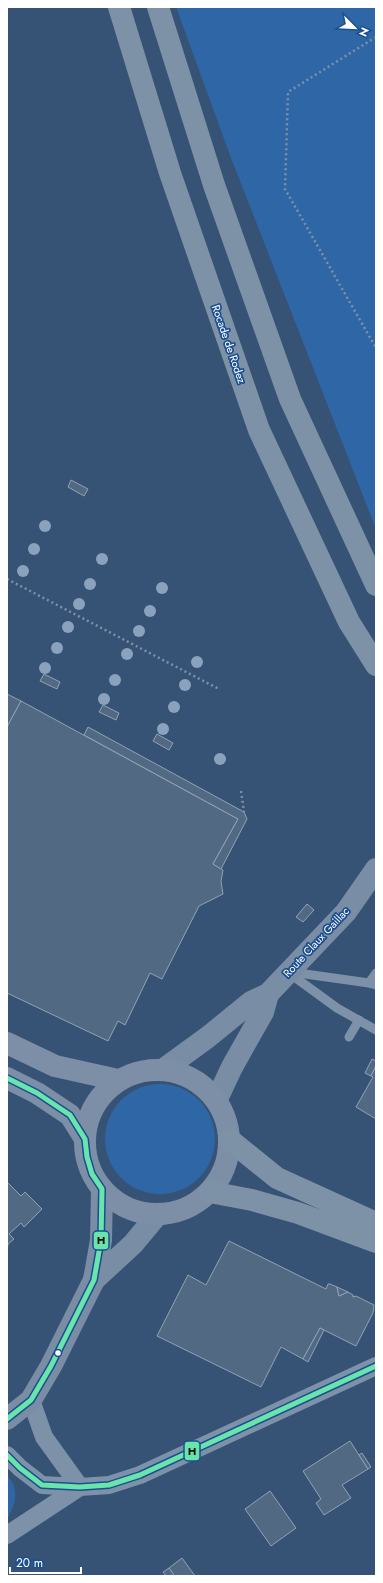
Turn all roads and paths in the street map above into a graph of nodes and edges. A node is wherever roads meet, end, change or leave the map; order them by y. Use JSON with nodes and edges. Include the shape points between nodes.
{"nodes":[{"id":1,"x":120,"y":7,"type":"edge"},
{"id":2,"x":158,"y":7,"type":"edge"},
{"id":3,"x":376,"y":37,"type":"edge"},
{"id":4,"x":376,"y":348,"type":"edge"},
{"id":5,"x":7,"y":579,"type":"edge"},
{"id":6,"x":376,"y":585,"type":"edge"},
{"id":7,"x":376,"y":665,"type":"edge"},
{"id":8,"x":219,"y":689,"type":"dead end"},
{"id":9,"x":240,"y":791,"type":"dead end"},
{"id":10,"x":244,"y":812,"type":"dead end"},
{"id":11,"x":376,"y":869,"type":"edge"},
{"id":12,"x":288,"y":972,"type":"junction"},
{"id":13,"x":376,"y":973,"type":"edge"},
{"id":14,"x":373,"y":984,"type":"edge"},
{"id":15,"x":268,"y":994,"type":"junction"},
{"id":16,"x":359,"y":1020,"type":"junction"},
{"id":17,"x":376,"y":1030,"type":"edge"},
{"id":18,"x":349,"y":1037,"type":"dead end"},
{"id":19,"x":7,"y":1043,"type":"edge"},
{"id":20,"x":164,"y":1069,"type":"junction"},
{"id":21,"x":7,"y":1078,"type":"edge"},
{"id":22,"x":118,"y":1080,"type":"junction"},
{"id":23,"x":217,"y":1100,"type":"junction"},
{"id":24,"x":85,"y":1139,"type":"junction"},
{"id":25,"x":230,"y":1140,"type":"junction"},
{"id":26,"x":102,"y":1189,"type":"junction"},
{"id":27,"x":210,"y":1192,"type":"junction"},
{"id":28,"x":158,"y":1214,"type":"junction"},
{"id":29,"x":376,"y":1222,"type":"edge"},
{"id":30,"x":376,"y":1242,"type":"edge"},
{"id":31,"x":94,"y":1280,"type":"junction"},
{"id":32,"x":376,"y":1366,"type":"edge"},
{"id":33,"x":31,"y":1400,"type":"junction"},
{"id":34,"x":7,"y":1419,"type":"edge"},
{"id":35,"x":7,"y":1455,"type":"edge"},
{"id":36,"x":80,"y":1487,"type":"junction"},
{"id":37,"x":7,"y":1535,"type":"edge"}],
"edges":[{"from":1,"to":7,"type":"highway","name":"Rocade de Rodez","via":[[170,172],[259,430],[349,622]]},
{"from":2,"to":6,"type":"highway","via":[[214,185],[290,399]]},
{"from":3,"to":4,"type":"path","via":[[288,92],[285,189]]},
{"from":5,"to":8,"type":"path"},
{"from":9,"to":10,"type":"path"},
{"from":11,"to":12,"type":"street","name":"Route Claux Gaillac","via":[[346,912]]},
{"from":12,"to":14,"type":"lane"},
{"from":12,"to":15,"type":"street","name":"Route Claux Gaillac"},
{"from":12,"to":16,"type":"lane","via":[[337,1008]]},
{"from":13,"to":14,"type":"lane"},
{"from":15,"to":20,"type":"street","name":"Route Claux Gaillac","via":[[251,1002]]},
{"from":15,"to":23,"type":"street","name":"Route Claux Gaillac","via":[[263,1012]]},
{"from":16,"to":17,"type":"lane"},
{"from":16,"to":18,"type":"lane"},
{"from":19,"to":22,"type":"main road","via":[[55,1066]]},
{"from":20,"to":22,"type":"main road","via":[[140,1071]]},
{"from":20,"to":23,"type":"main road","via":[[185,1074],[202,1084]]},
{"from":21,"to":24,"type":"main road","via":[[37,1093],[70,1115]]},
{"from":22,"to":24,"type":"main road","via":[[101,1096],[89,1116]]},
{"from":23,"to":25,"type":"main road","via":[[226,1119]]},
{"from":24,"to":26,"type":"main road","via":[[86,1157],[92,1174]]},
{"from":25,"to":27,"type":"main road","via":[[228,1159],[221,1177]]},
{"from":25,"to":29,"type":"highway","via":[[277,1178]]},
{"from":26,"to":28,"type":"main road","via":[[118,1203],[137,1212]]},
{"from":26,"to":31,"type":"street","via":[[102,1240]]},
{"from":27,"to":28,"type":"main road","via":[[195,1204],[176,1212]]},
{"from":27,"to":30,"type":"highway","via":[[298,1213]]},
{"from":28,"to":31,"type":"street","via":[[133,1244]]},
{"from":31,"to":33,"type":"street"},
{"from":32,"to":36,"type":"street","via":[[140,1475],[109,1485]]},
{"from":33,"to":34,"type":"street"},
{"from":33,"to":36,"type":"street","via":[[44,1437]]},
{"from":35,"to":36,"type":"street","via":[[42,1485]]},
{"from":36,"to":37,"type":"street"}]}
